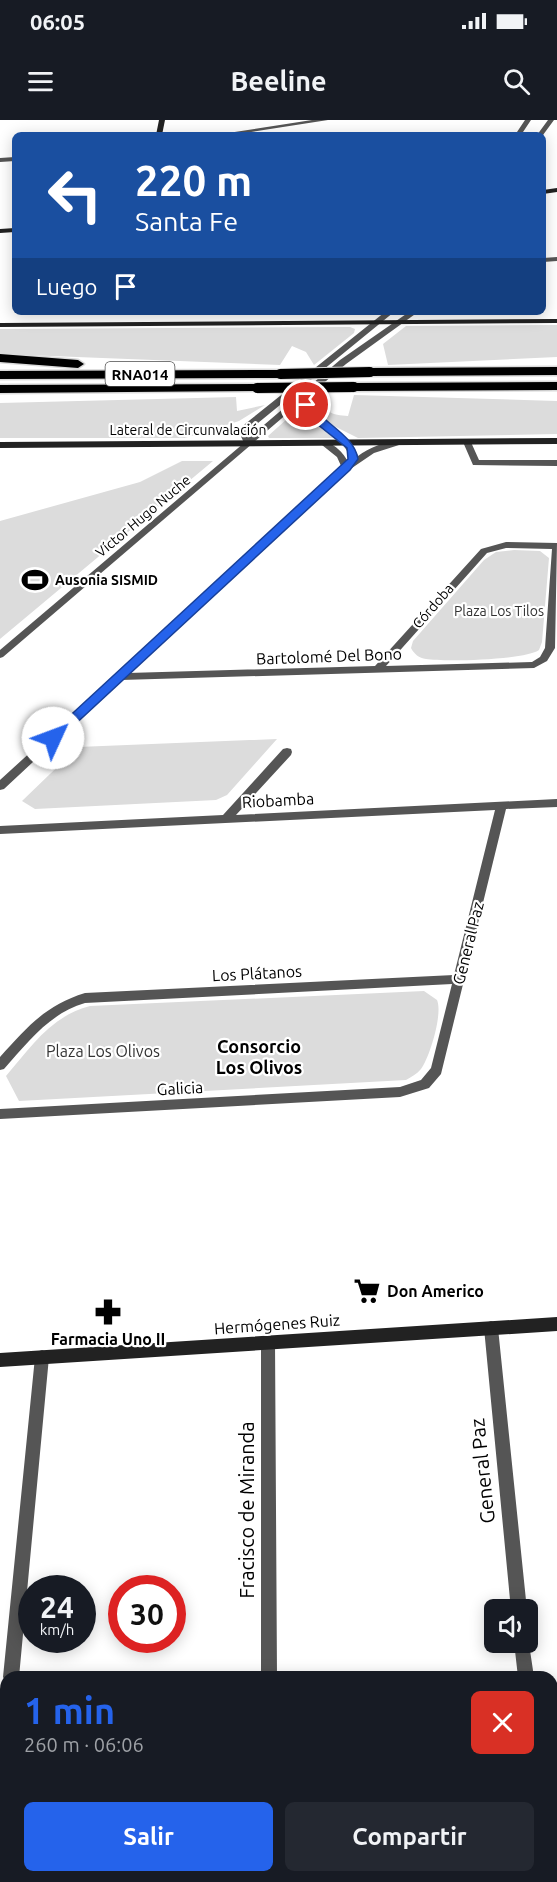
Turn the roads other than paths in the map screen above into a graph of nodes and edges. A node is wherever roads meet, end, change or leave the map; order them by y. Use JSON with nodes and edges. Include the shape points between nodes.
{"nodes":[{"id":1,"x":325,"y":120,"type":"edge"},
{"id":2,"x":239,"y":132,"type":"edge"},
{"id":3,"x":387,"y":315,"type":"edge"},
{"id":4,"x":410,"y":315,"type":"edge"},
{"id":5,"x":557,"y":321,"type":"edge"},
{"id":6,"x":380,"y":322,"type":"junction"},
{"id":7,"x":401,"y":322,"type":"junction"},
{"id":8,"x":0,"y":325,"type":"edge"},
{"id":9,"x":0,"y":358,"type":"edge"},
{"id":10,"x":557,"y":363,"type":"edge"},
{"id":11,"x":431,"y":372,"type":"junction"},
{"id":12,"x":557,"y":372,"type":"edge"},
{"id":13,"x":227,"y":373,"type":"junction"},
{"id":14,"x":0,"y":375,"type":"edge"},
{"id":15,"x":557,"y":386,"type":"edge"},
{"id":16,"x":435,"y":387,"type":"junction"},
{"id":17,"x":219,"y":388,"type":"junction"},
{"id":18,"x":0,"y":390,"type":"edge"},
{"id":19,"x":308,"y":392,"type":"junction"},
{"id":20,"x":557,"y":394,"type":"edge"},
{"id":21,"x":0,"y":397,"type":"edge"},
{"id":22,"x":557,"y":441,"type":"edge"},
{"id":23,"x":396,"y":442,"type":"junction"},
{"id":24,"x":467,"y":442,"type":"junction"},
{"id":25,"x":248,"y":443,"type":"junction"},
{"id":26,"x":325,"y":443,"type":"junction"},
{"id":27,"x":348,"y":443,"type":"junction"},
{"id":28,"x":0,"y":445,"type":"edge"},
{"id":29,"x":557,"y":463,"type":"edge"},
{"id":30,"x":346,"y":468,"type":"junction"},
{"id":31,"x":557,"y":546,"type":"edge"},
{"id":32,"x":0,"y":655,"type":"edge"},
{"id":33,"x":377,"y":670,"type":"junction"},
{"id":34,"x":118,"y":678,"type":"junction"},
{"id":35,"x":287,"y":753,"type":"dead end"},
{"id":36,"x":0,"y":786,"type":"edge"},
{"id":37,"x":557,"y":803,"type":"edge"},
{"id":38,"x":502,"y":805,"type":"junction"},
{"id":39,"x":226,"y":819,"type":"junction"},
{"id":40,"x":0,"y":830,"type":"edge"},
{"id":41,"x":459,"y":979,"type":"junction"},
{"id":42,"x":0,"y":1065,"type":"edge"},
{"id":43,"x":430,"y":1079,"type":"joint"},
{"id":44,"x":0,"y":1114,"type":"edge"},
{"id":45,"x":557,"y":1324,"type":"edge"},
{"id":46,"x":491,"y":1328,"type":"junction"},
{"id":47,"x":268,"y":1342,"type":"junction"},
{"id":48,"x":42,"y":1357,"type":"junction"},
{"id":49,"x":0,"y":1360,"type":"edge"},
{"id":50,"x":518,"y":1599,"type":"edge"},
{"id":51,"x":523,"y":1653,"type":"edge"},
{"id":52,"x":12,"y":1671,"type":"edge"},
{"id":53,"x":268,"y":1671,"type":"edge"},
{"id":54,"x":525,"y":1671,"type":"edge"}],
"edges":[{"from":1,"to":2,"type":"street"},
{"from":3,"to":6,"type":"street"},
{"from":4,"to":7,"type":"street","name":"Víctor Hugo Nuche"},
{"from":5,"to":7,"type":"street"},
{"from":6,"to":7,"type":"street"},
{"from":6,"to":8,"type":"street"},
{"from":6,"to":25,"type":"street","via":[[248,426],[243,432]]},
{"from":7,"to":19,"type":"street","name":"Víctor Hugo Nuche"},
{"from":9,"to":13,"type":"highway"},
{"from":10,"to":11,"type":"highway"},
{"from":11,"to":12,"type":"highway","number":"RNA014"},
{"from":11,"to":13,"type":"highway","number":"RNA014","bridge":true},
{"from":13,"to":14,"type":"highway","number":"RNA014"},
{"from":15,"to":16,"type":"highway","number":"RNA014"},
{"from":16,"to":17,"type":"highway","number":"RNA014","bridge":true},
{"from":16,"to":20,"type":"highway"},
{"from":17,"to":18,"type":"highway","number":"RNA014"},
{"from":17,"to":21,"type":"highway"},
{"from":19,"to":25,"type":"street","name":"Víctor Hugo Nuche"},
{"from":19,"to":27,"type":"street","via":[[305,401],[311,414]]},
{"from":22,"to":24,"type":"street","name":"Lateral de Circunvalación"},
{"from":23,"to":24,"type":"street","name":"Lateral de Circunvalación"},
{"from":23,"to":27,"type":"street","name":"Lateral de Circunvalación"},
{"from":23,"to":30,"type":"street","via":[[371,451]]},
{"from":24,"to":29,"type":"street","via":[[476,463]]},
{"from":25,"to":26,"type":"street","name":"Lateral de Circunvalación"},
{"from":25,"to":28,"type":"street","name":"Lateral de Circunvalación"},
{"from":25,"to":32,"type":"street","name":"Víctor Hugo Nuche"},
{"from":26,"to":27,"type":"street","name":"Lateral de Circunvalación"},
{"from":26,"to":30,"type":"street","via":[[340,456]]},
{"from":27,"to":30,"type":"street","via":[[354,454]]},
{"from":30,"to":34,"type":"street"},
{"from":31,"to":33,"type":"street","name":"Córdoba","via":[[492,547],[479,554]]},
{"from":31,"to":33,"type":"street","name":"Bartolomé Del Bono","via":[[550,648],[540,663]]},
{"from":33,"to":34,"type":"street","name":"Bartolomé Del Bono"},
{"from":34,"to":36,"type":"street"},
{"from":35,"to":39,"type":"street"},
{"from":37,"to":38,"type":"street","name":"Riobamba"},
{"from":38,"to":39,"type":"street","name":"Riobamba"},
{"from":38,"to":41,"type":"street","name":"General Paz"},
{"from":39,"to":40,"type":"street","name":"Riobamba"},
{"from":41,"to":42,"type":"street","name":"Los Plátanos","via":[[85,998],[44,1018]]},
{"from":41,"to":43,"type":"street","name":"General Paz","via":[[437,1070]]},
{"from":43,"to":44,"type":"street","name":"Galicia","via":[[417,1088],[400,1092]]},
{"from":45,"to":46,"type":"street","name":"Hermógenes Ruiz"},
{"from":46,"to":47,"type":"street","name":"Hermógenes Ruiz"},
{"from":46,"to":50,"type":"street","name":"General Paz"},
{"from":47,"to":48,"type":"street","name":"Hermógenes Ruiz"},
{"from":47,"to":53,"type":"street","name":"Fracisco de Miranda"},
{"from":48,"to":49,"type":"street","name":"Hermógenes Ruiz"},
{"from":48,"to":52,"type":"street"},
{"from":51,"to":54,"type":"street"}]}
